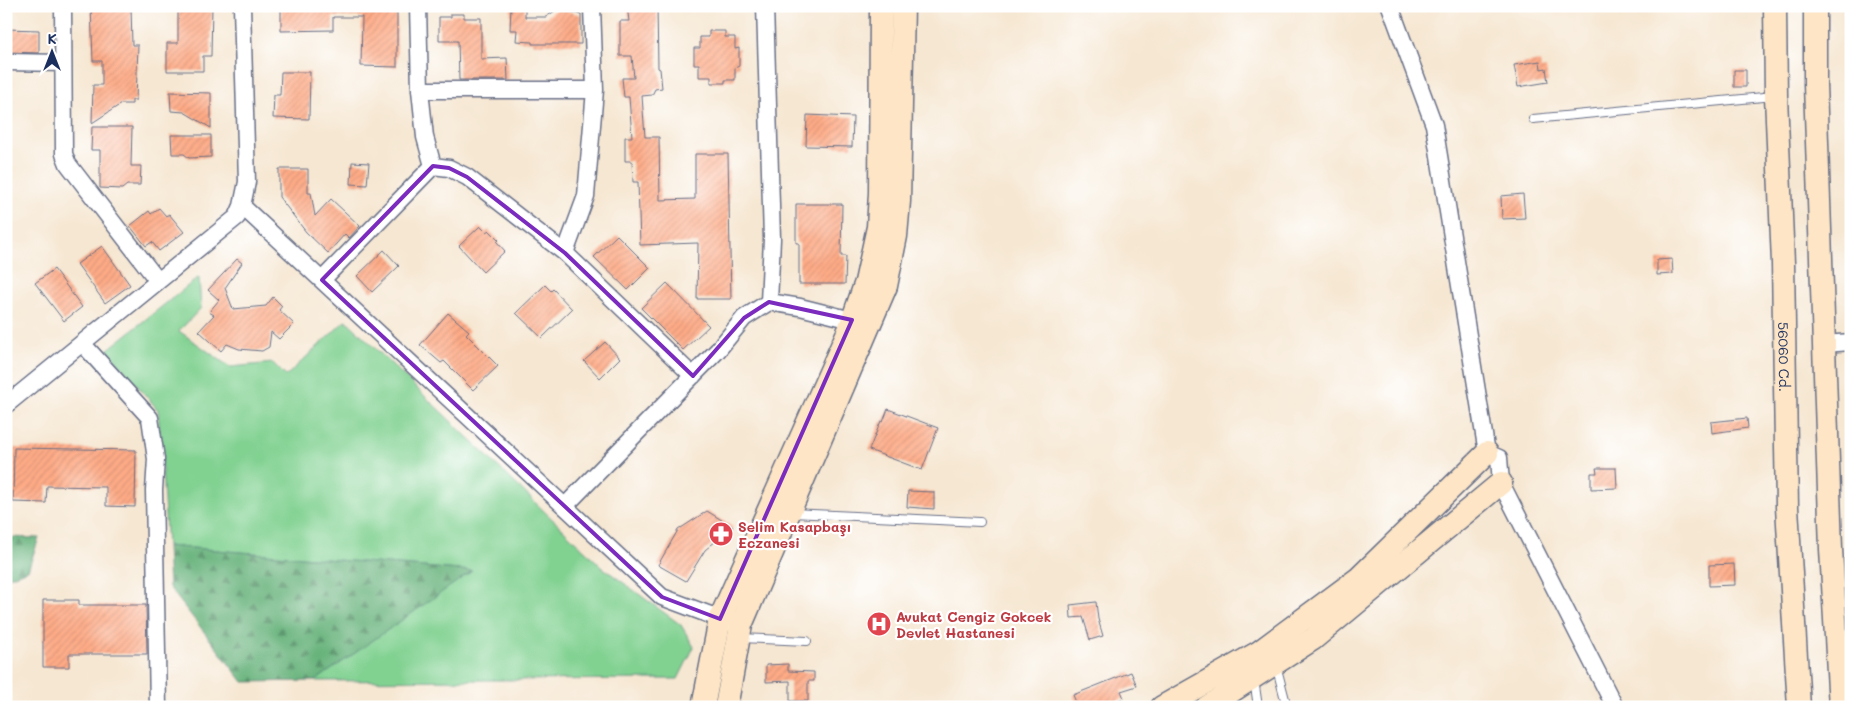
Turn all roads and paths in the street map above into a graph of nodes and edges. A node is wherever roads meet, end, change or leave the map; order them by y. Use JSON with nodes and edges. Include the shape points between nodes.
{"nodes":[{"id":1,"x":62,"y":6,"type":"edge"},
{"id":2,"x":242,"y":6,"type":"edge"},
{"id":3,"x":418,"y":6,"type":"edge"},
{"id":4,"x":592,"y":6,"type":"edge"},
{"id":5,"x":765,"y":6,"type":"edge"},
{"id":6,"x":881,"y":6,"type":"edge"},
{"id":7,"x":903,"y":6,"type":"edge"},
{"id":8,"x":1390,"y":6,"type":"edge"},
{"id":9,"x":1775,"y":6,"type":"edge"},
{"id":10,"x":1815,"y":6,"type":"edge"},
{"id":11,"x":6,"y":62,"type":"edge"},
{"id":12,"x":63,"y":63,"type":"junction"},
{"id":13,"x":420,"y":90,"type":"junction"},
{"id":14,"x":595,"y":90,"type":"junction"},
{"id":15,"x":1776,"y":96,"type":"junction"},
{"id":16,"x":1533,"y":119,"type":"dead end"},
{"id":17,"x":433,"y":166,"type":"junction"},
{"id":18,"x":242,"y":206,"type":"junction"},
{"id":19,"x":564,"y":253,"type":"junction"},
{"id":20,"x":322,"y":280,"type":"junction"},
{"id":21,"x":158,"y":281,"type":"junction"},
{"id":22,"x":769,"y":302,"type":"junction"},
{"id":23,"x":852,"y":320,"type":"junction"},
{"id":24,"x":1851,"y":342,"type":"edge"},
{"id":25,"x":82,"y":343,"type":"junction"},
{"id":26,"x":1824,"y":344,"type":"junction"},
{"id":27,"x":693,"y":376,"type":"junction"},
{"id":28,"x":6,"y":404,"type":"edge"},
{"id":29,"x":1487,"y":453,"type":"junction"},
{"id":30,"x":1501,"y":484,"type":"junction"},
{"id":31,"x":564,"y":506,"type":"junction"},
{"id":32,"x":790,"y":513,"type":"junction"},
{"id":33,"x":980,"y":522,"type":"dead end"},
{"id":34,"x":733,"y":628,"type":"junction"},
{"id":35,"x":1843,"y":630,"type":"edge"},
{"id":36,"x":808,"y":641,"type":"dead end"},
{"id":37,"x":1275,"y":663,"type":"junction"},
{"id":38,"x":1254,"y":677,"type":"junction"},
{"id":39,"x":158,"y":707,"type":"edge"},
{"id":40,"x":703,"y":707,"type":"edge"},
{"id":41,"x":726,"y":707,"type":"edge"},
{"id":42,"x":1162,"y":707,"type":"edge"},
{"id":43,"x":1207,"y":707,"type":"edge"},
{"id":44,"x":1258,"y":707,"type":"edge"},
{"id":45,"x":1287,"y":707,"type":"edge"},
{"id":46,"x":1614,"y":707,"type":"edge"},
{"id":47,"x":1799,"y":707,"type":"edge"},
{"id":48,"x":1840,"y":707,"type":"edge"}],
"edges":[{"from":1,"to":12,"type":"street"},
{"from":2,"to":18,"type":"street","via":[[247,182]]},
{"from":3,"to":13,"type":"street"},
{"from":4,"to":14,"type":"street"},
{"from":5,"to":22,"type":"street","via":[[772,230]]},
{"from":6,"to":23,"type":"street","via":[[878,227],[866,282]]},
{"from":7,"to":32,"type":"street","via":[[899,193],[892,261],[886,286]]},
{"from":8,"to":29,"type":"street","via":[[1434,125]]},
{"from":9,"to":15,"type":"street","name":"56060 Cd."},
{"from":10,"to":26,"type":"street"},
{"from":11,"to":12,"type":"street"},
{"from":12,"to":21,"type":"street","via":[[64,154],[68,164]]},
{"from":13,"to":14,"type":"street"},
{"from":13,"to":17,"type":"street","via":[[425,138]]},
{"from":14,"to":19,"type":"street","via":[[586,196]]},
{"from":15,"to":16,"type":"lane"},
{"from":15,"to":47,"type":"street","name":"56060 Cd.","via":[[1787,507]]},
{"from":17,"to":19,"type":"street","via":[[449,168],[467,177]]},
{"from":17,"to":20,"type":"street"},
{"from":18,"to":20,"type":"street"},
{"from":18,"to":21,"type":"street","via":[[237,217]]},
{"from":19,"to":27,"type":"street"},
{"from":20,"to":31,"type":"street"},
{"from":21,"to":25,"type":"street"},
{"from":22,"to":23,"type":"street"},
{"from":22,"to":27,"type":"street","via":[[744,318]]},
{"from":23,"to":34,"type":"street"},
{"from":24,"to":26,"type":"street"},
{"from":25,"to":28,"type":"street"},
{"from":25,"to":39,"type":"street","via":[[150,418],[156,459]]},
{"from":26,"to":35,"type":"street","via":[[1831,549]]},
{"from":27,"to":31,"type":"street"},
{"from":29,"to":30,"type":"street","via":[[1500,458]]},
{"from":29,"to":42,"type":"street","via":[[1359,578],[1259,652]]},
{"from":30,"to":37,"type":"street","via":[[1313,639]]},
{"from":30,"to":46,"type":"street"},
{"from":31,"to":34,"type":"street","via":[[662,597]]},
{"from":32,"to":33,"type":"lane"},
{"from":32,"to":34,"type":"street"},
{"from":34,"to":36,"type":"lane"},
{"from":34,"to":40,"type":"street"},
{"from":34,"to":41,"type":"street"},
{"from":35,"to":48,"type":"street"},
{"from":37,"to":38,"type":"street"},
{"from":37,"to":45,"type":"lane"},
{"from":38,"to":43,"type":"street"},
{"from":38,"to":44,"type":"lane"}]}
